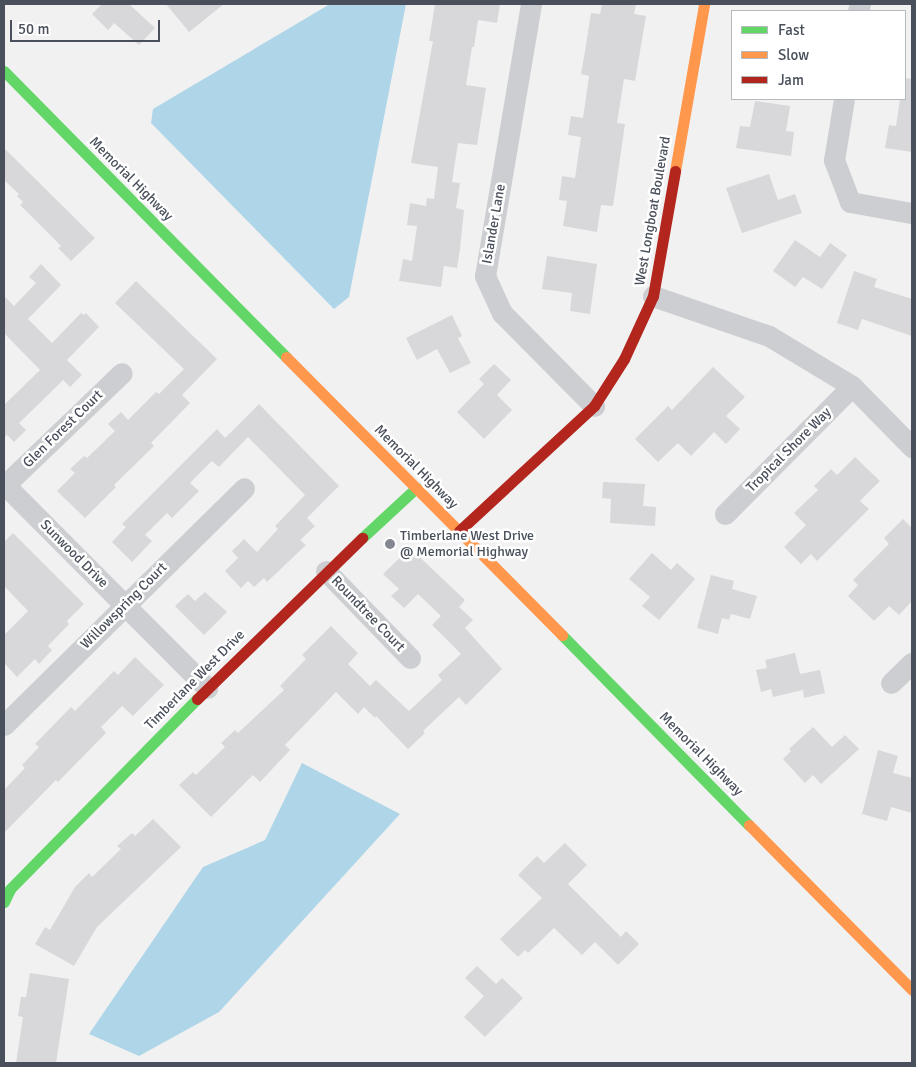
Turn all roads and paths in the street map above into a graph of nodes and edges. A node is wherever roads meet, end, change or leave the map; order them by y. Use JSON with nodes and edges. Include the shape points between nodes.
{"nodes":[{"id":1,"x":531,"y":4,"type":"edge"},
{"id":2,"x":704,"y":4,"type":"edge"},
{"id":3,"x":4,"y":71,"type":"edge"},
{"id":4,"x":844,"y":100,"type":"edge"},
{"id":5,"x":912,"y":213,"type":"edge"},
{"id":6,"x":653,"y":296,"type":"junction"},
{"id":7,"x":122,"y":373,"type":"dead end"},
{"id":8,"x":852,"y":386,"type":"junction"},
{"id":9,"x":594,"y":406,"type":"junction"},
{"id":10,"x":912,"y":447,"type":"edge"},
{"id":11,"x":4,"y":485,"type":"edge"},
{"id":12,"x":244,"y":488,"type":"dead end"},
{"id":13,"x":416,"y":488,"type":"junction"},
{"id":14,"x":725,"y":514,"type":"dead end"},
{"id":15,"x":459,"y":531,"type":"junction"},
{"id":16,"x":326,"y":571,"type":"junction"},
{"id":17,"x":125,"y":605,"type":"junction"},
{"id":18,"x":410,"y":658,"type":"dead end"},
{"id":19,"x":912,"y":662,"type":"edge"},
{"id":20,"x":891,"y":683,"type":"dead end"},
{"id":21,"x":207,"y":688,"type":"junction"},
{"id":22,"x":4,"y":725,"type":"edge"},
{"id":23,"x":4,"y":902,"type":"edge"},
{"id":24,"x":912,"y":990,"type":"edge"}],
"edges":[{"from":1,"to":9,"type":"street","name":"Islander Lane","via":[[485,276],[502,313]]},
{"from":2,"to":6,"type":"street","name":"West Longboat Boulevard"},
{"from":3,"to":13,"type":"street","name":"Memorial Highway"},
{"from":4,"to":5,"type":"street","via":[[834,160],[850,202]]},
{"from":6,"to":8,"type":"street","via":[[769,336]]},
{"from":6,"to":9,"type":"street","name":"West Longboat Boulevard","via":[[624,359]]},
{"from":7,"to":11,"type":"street","name":"Glen Forest Court"},
{"from":8,"to":10,"type":"street"},
{"from":8,"to":14,"type":"street","name":"Tropical Shore Way"},
{"from":9,"to":15,"type":"street","name":"West Longboat Boulevard"},
{"from":11,"to":17,"type":"street","name":"Sunwood Drive"},
{"from":12,"to":17,"type":"street","name":"Willowspring Court"},
{"from":13,"to":15,"type":"street","name":"Memorial Highway"},
{"from":13,"to":16,"type":"street","name":"Timberlane West Drive"},
{"from":15,"to":24,"type":"street","name":"Memorial Highway"},
{"from":16,"to":18,"type":"street","name":"Roundtree Court"},
{"from":16,"to":21,"type":"street","name":"Timberlane West Drive"},
{"from":17,"to":21,"type":"street","name":"Sunwood Drive"},
{"from":17,"to":22,"type":"street","name":"Willowspring Court"},
{"from":19,"to":20,"type":"street"},
{"from":21,"to":23,"type":"street","name":"Timberlane West Drive","via":[[10,890]]}]}
